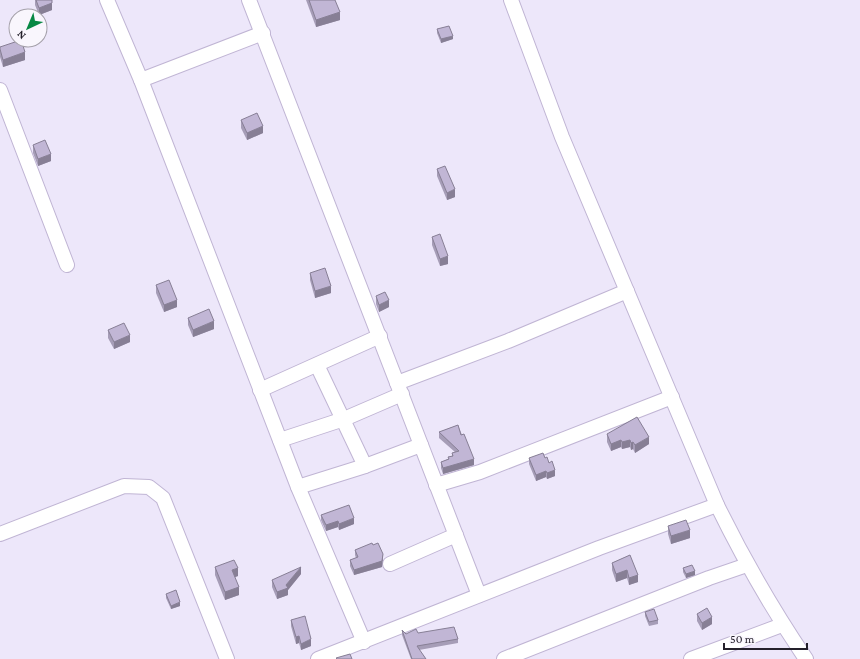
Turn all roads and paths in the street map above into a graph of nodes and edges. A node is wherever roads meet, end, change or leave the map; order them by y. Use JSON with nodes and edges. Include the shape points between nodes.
{"nodes":[{"id":1,"x":107,"y":0,"type":"edge"},
{"id":2,"x":249,"y":0,"type":"edge"},
{"id":3,"x":511,"y":0,"type":"edge"},
{"id":4,"x":264,"y":33,"type":"junction"},
{"id":5,"x":141,"y":80,"type":"junction"},
{"id":6,"x":0,"y":90,"type":"edge"},
{"id":7,"x":67,"y":265,"type":"dead end"},
{"id":8,"x":627,"y":291,"type":"junction"},
{"id":9,"x":380,"y":336,"type":"junction"},
{"id":10,"x":317,"y":365,"type":"junction"},
{"id":11,"x":400,"y":388,"type":"junction"},
{"id":12,"x":260,"y":390,"type":"junction"},
{"id":13,"x":672,"y":397,"type":"junction"},
{"id":14,"x":344,"y":418,"type":"junction"},
{"id":15,"x":280,"y":440,"type":"junction"},
{"id":16,"x":421,"y":445,"type":"junction"},
{"id":17,"x":365,"y":466,"type":"junction"},
{"id":18,"x":436,"y":485,"type":"junction"},
{"id":19,"x":298,"y":487,"type":"junction"},
{"id":20,"x":717,"y":505,"type":"junction"},
{"id":21,"x":0,"y":534,"type":"edge"},
{"id":22,"x":456,"y":536,"type":"junction"},
{"id":23,"x":390,"y":564,"type":"dead end"},
{"id":24,"x":747,"y":565,"type":"junction"},
{"id":25,"x":479,"y":595,"type":"junction"},
{"id":26,"x":782,"y":625,"type":"junction"},
{"id":27,"x":364,"y":642,"type":"junction"},
{"id":28,"x":708,"y":656,"type":"edge"},
{"id":29,"x":227,"y":659,"type":"edge"},
{"id":30,"x":318,"y":659,"type":"edge"},
{"id":31,"x":504,"y":659,"type":"edge"},
{"id":32,"x":691,"y":659,"type":"edge"},
{"id":33,"x":806,"y":659,"type":"edge"}],
"edges":[{"from":1,"to":5,"type":"street"},
{"from":2,"to":4,"type":"street"},
{"from":3,"to":8,"type":"street","via":[[562,137]]},
{"from":4,"to":5,"type":"street"},
{"from":4,"to":9,"type":"street"},
{"from":5,"to":12,"type":"street"},
{"from":6,"to":7,"type":"street"},
{"from":8,"to":11,"type":"street"},
{"from":8,"to":13,"type":"street"},
{"from":9,"to":10,"type":"street"},
{"from":9,"to":11,"type":"street"},
{"from":10,"to":12,"type":"street"},
{"from":10,"to":14,"type":"street","via":[[336,408]]},
{"from":11,"to":14,"type":"street"},
{"from":11,"to":16,"type":"street"},
{"from":12,"to":15,"type":"street"},
{"from":13,"to":18,"type":"street","via":[[480,472]]},
{"from":13,"to":20,"type":"street"},
{"from":14,"to":15,"type":"street"},
{"from":14,"to":17,"type":"street"},
{"from":15,"to":19,"type":"street"},
{"from":16,"to":17,"type":"street"},
{"from":16,"to":18,"type":"street"},
{"from":17,"to":19,"type":"street"},
{"from":18,"to":22,"type":"street"},
{"from":19,"to":27,"type":"street"},
{"from":20,"to":24,"type":"street"},
{"from":20,"to":25,"type":"street"},
{"from":21,"to":29,"type":"street","via":[[124,486],[149,487],[163,498]]},
{"from":22,"to":23,"type":"street"},
{"from":22,"to":25,"type":"street"},
{"from":24,"to":26,"type":"street"},
{"from":24,"to":31,"type":"street"},
{"from":25,"to":27,"type":"street"},
{"from":26,"to":28,"type":"street"},
{"from":26,"to":33,"type":"street"},
{"from":27,"to":30,"type":"street"},
{"from":28,"to":32,"type":"street"}]}
